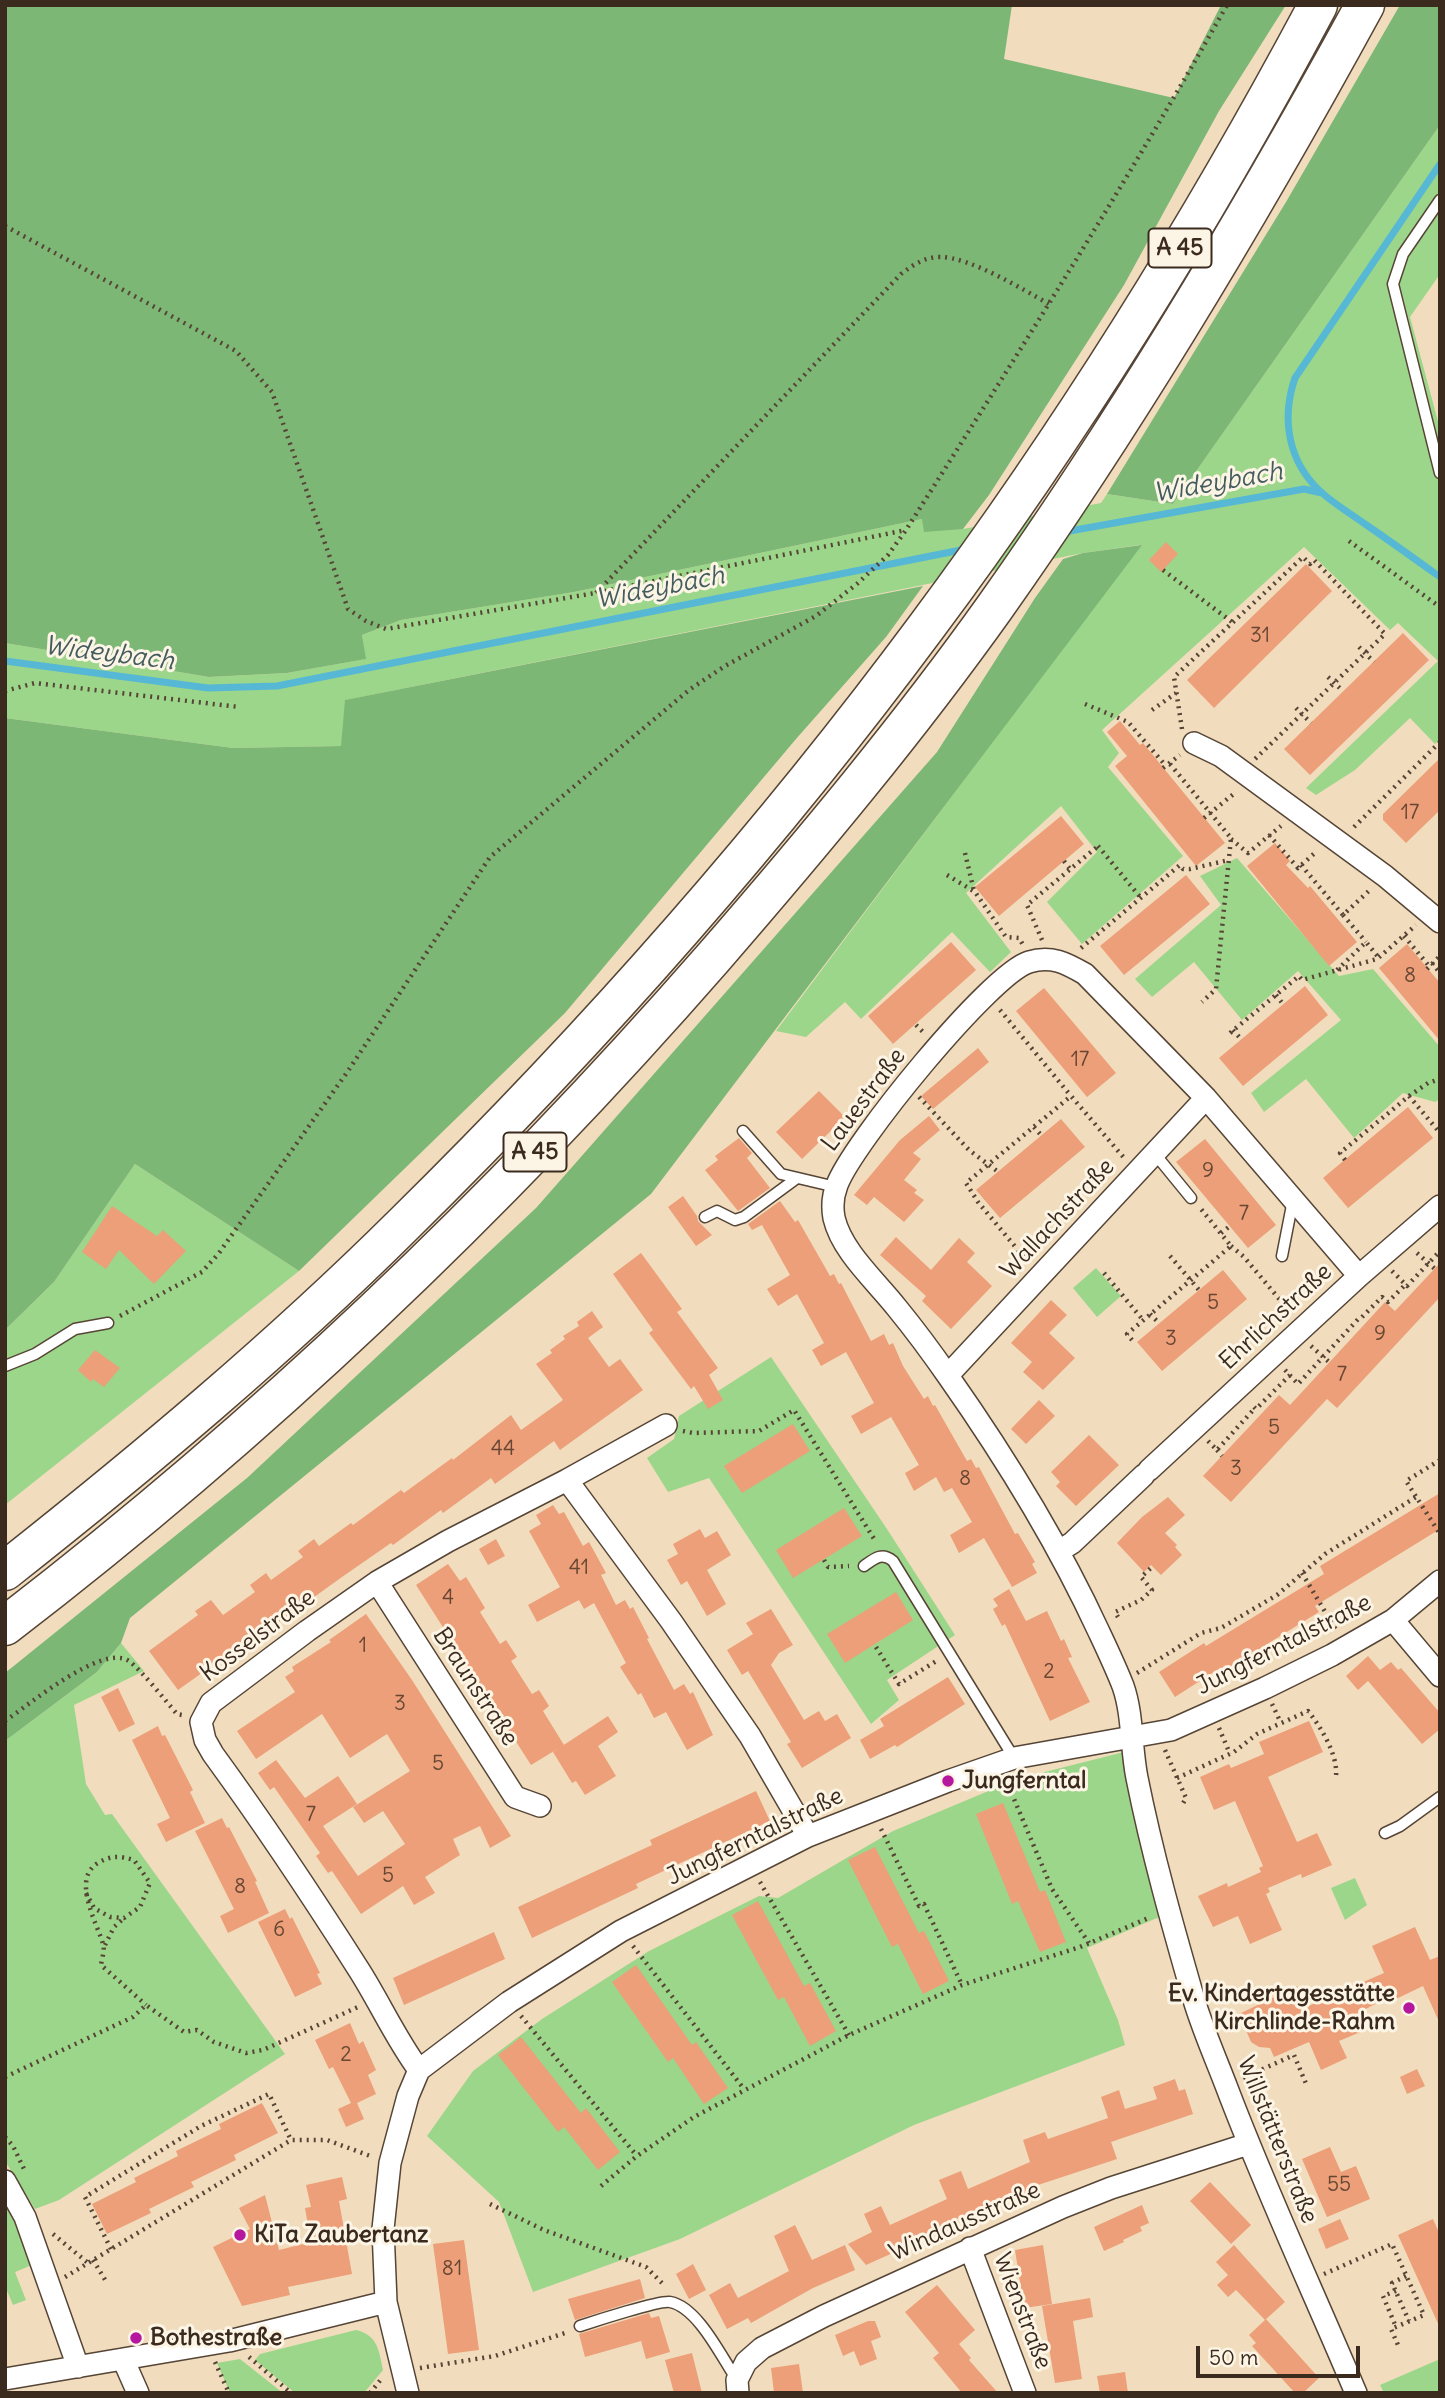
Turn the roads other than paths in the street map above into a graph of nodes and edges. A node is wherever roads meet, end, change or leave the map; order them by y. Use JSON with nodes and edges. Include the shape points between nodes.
{"nodes":[{"id":1,"x":1318,"y":5,"type":"edge"},
{"id":2,"x":1365,"y":5,"type":"edge"},
{"id":3,"x":1440,"y":200,"type":"edge"},
{"id":4,"x":1440,"y":473,"type":"edge"},
{"id":5,"x":1188,"y":738,"type":"road end"},
{"id":6,"x":1434,"y":918,"type":"edge"},
{"id":7,"x":1206,"y":1098,"type":"junction"},
{"id":8,"x":743,"y":1131,"type":"dead end"},
{"id":9,"x":1155,"y":1154,"type":"junction"},
{"id":10,"x":797,"y":1178,"type":"junction"},
{"id":11,"x":836,"y":1187,"type":"junction"},
{"id":12,"x":1191,"y":1198,"type":"road end"},
{"id":13,"x":1293,"y":1200,"type":"junction"},
{"id":14,"x":1440,"y":1206,"type":"edge"},
{"id":15,"x":705,"y":1217,"type":"dead end"},
{"id":16,"x":1282,"y":1256,"type":"dead end"},
{"id":17,"x":1359,"y":1276,"type":"junction"},
{"id":18,"x":108,"y":1322,"type":"road end"},
{"id":19,"x":5,"y":1367,"type":"edge"},
{"id":20,"x":948,"y":1375,"type":"junction"},
{"id":21,"x":666,"y":1425,"type":"dead end"},
{"id":22,"x":568,"y":1480,"type":"junction"},
{"id":23,"x":1059,"y":1551,"type":"junction"},
{"id":24,"x":864,"y":1566,"type":"road end"},
{"id":25,"x":5,"y":1571,"type":"edge"},
{"id":26,"x":1440,"y":1581,"type":"edge"},
{"id":27,"x":377,"y":1582,"type":"junction"},
{"id":28,"x":1393,"y":1620,"type":"junction"},
{"id":29,"x":5,"y":1626,"type":"edge"},
{"id":30,"x":1440,"y":1676,"type":"edge"},
{"id":31,"x":1131,"y":1736,"type":"junction"},
{"id":32,"x":1006,"y":1761,"type":"junction"},
{"id":33,"x":1440,"y":1797,"type":"edge"},
{"id":34,"x":540,"y":1806,"type":"dead end"},
{"id":35,"x":1385,"y":1833,"type":"dead end"},
{"id":36,"x":808,"y":1836,"type":"junction"},
{"id":37,"x":419,"y":2070,"type":"junction"},
{"id":38,"x":1248,"y":2144,"type":"junction"},
{"id":39,"x":5,"y":2181,"type":"edge"},
{"id":40,"x":970,"y":2248,"type":"junction"},
{"id":41,"x":386,"y":2302,"type":"junction"},
{"id":42,"x":580,"y":2326,"type":"road end"},
{"id":43,"x":123,"y":2359,"type":"junction"},
{"id":44,"x":78,"y":2367,"type":"junction"},
{"id":45,"x":5,"y":2379,"type":"edge"},
{"id":46,"x":737,"y":2386,"type":"edge"},
{"id":47,"x":138,"y":2393,"type":"edge"},
{"id":48,"x":408,"y":2393,"type":"edge"},
{"id":49,"x":1025,"y":2393,"type":"edge"},
{"id":50,"x":1356,"y":2393,"type":"edge"}],
"edges":[{"from":1,"to":25,"type":"highway","number":"A 45","via":[[1186,238],[1028,483],[928,626],[735,868],[605,1016],[401,1228],[249,1369]]},
{"from":2,"to":29,"type":"highway","number":"A 45","via":[[1225,255],[1092,462],[993,609],[896,738],[772,890],[641,1040],[432,1258],[258,1417]]},
{"from":3,"to":4,"type":"lane","via":[[1403,254],[1393,284]]},
{"from":5,"to":6,"type":"street","via":[[1221,756],[1385,876]]},
{"from":7,"to":9,"type":"street","name":"Wallachstraße"},
{"from":7,"to":11,"type":"street","name":"Lauestraße","via":[[1084,974],[1048,960],[1018,966],[937,1047],[855,1153]]},
{"from":7,"to":13,"type":"street"},
{"from":8,"to":10,"type":"lane","via":[[781,1174]]},
{"from":9,"to":12,"type":"lane"},
{"from":9,"to":20,"type":"street","name":"Wallachstraße"},
{"from":10,"to":11,"type":"lane"},
{"from":10,"to":15,"type":"lane","via":[[744,1217],[735,1220],[717,1211]]},
{"from":11,"to":20,"type":"street","name":"Lauestraße","via":[[834,1220],[841,1236]]},
{"from":13,"to":16,"type":"lane"},
{"from":13,"to":17,"type":"street"},
{"from":14,"to":17,"type":"street","name":"Ehrlichstraße"},
{"from":17,"to":23,"type":"street","name":"Ehrlichstraße"},
{"from":18,"to":19,"type":"lane","via":[[75,1329]]},
{"from":20,"to":23,"type":"street","name":"Lauestraße"},
{"from":21,"to":22,"type":"street","name":"Kosselstraße"},
{"from":22,"to":27,"type":"street","name":"Kosselstraße"},
{"from":22,"to":36,"type":"street","via":[[750,1736]]},
{"from":23,"to":31,"type":"street","name":"Lauestraße","via":[[1124,1689]]},
{"from":24,"to":32,"type":"lane","via":[[878,1556],[893,1561],[951,1653]]},
{"from":26,"to":28,"type":"street","name":"Jungferntalstraße"},
{"from":27,"to":34,"type":"street","name":"Braunstraße","via":[[515,1797]]},
{"from":27,"to":37,"type":"street","name":"Kosselstraße","via":[[211,1703],[201,1722],[213,1754],[279,1844]]},
{"from":28,"to":30,"type":"street"},
{"from":28,"to":31,"type":"street","name":"Jungferntalstraße","via":[[1265,1688],[1171,1730]]},
{"from":31,"to":32,"type":"street","name":"Jungferntalstraße"},
{"from":31,"to":38,"type":"street","name":"Willstätterstraße","via":[[1168,1910],[1196,2007]]},
{"from":32,"to":36,"type":"street","name":"Jungferntalstraße"},
{"from":33,"to":35,"type":"lane"},
{"from":36,"to":37,"type":"street","name":"Jungferntalstraße","via":[[621,1931],[509,2002]]},
{"from":37,"to":41,"type":"street","via":[[390,2163],[383,2229]]},
{"from":38,"to":40,"type":"street","name":"Windausstraße","via":[[1111,2188]]},
{"from":38,"to":50,"type":"street","name":"Willstätterstraße"},
{"from":39,"to":44,"type":"street","via":[[25,2217]]},
{"from":40,"to":46,"type":"street","name":"Windausstraße","via":[[762,2348],[746,2362]]},
{"from":40,"to":49,"type":"street","name":"Wienstraße"},
{"from":41,"to":43,"type":"street","via":[[229,2341]]},
{"from":41,"to":48,"type":"street"},
{"from":42,"to":46,"type":"lane","via":[[668,2301],[684,2307],[700,2323]]},
{"from":43,"to":44,"type":"street"},
{"from":43,"to":47,"type":"street"},
{"from":44,"to":45,"type":"street"}]}
